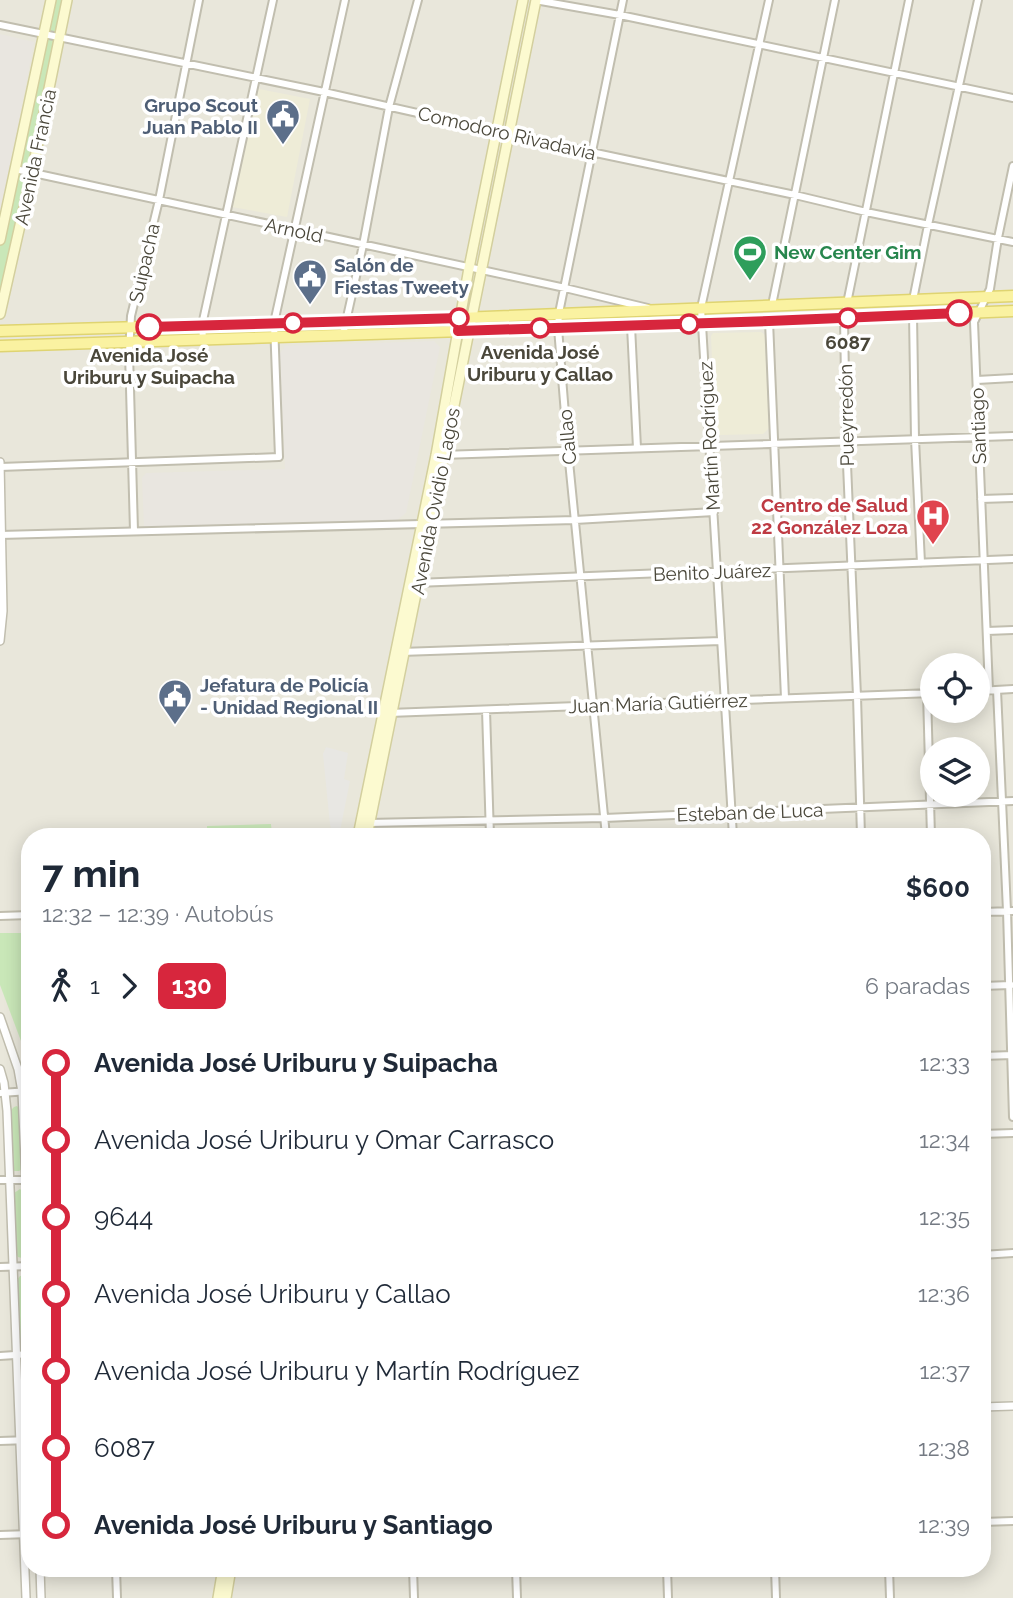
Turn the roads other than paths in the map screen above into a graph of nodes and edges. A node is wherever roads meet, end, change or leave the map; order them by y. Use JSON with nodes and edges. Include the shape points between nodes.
{"nodes":[{"id":1,"x":51,"y":0,"type":"edge"},
{"id":2,"x":67,"y":0,"type":"edge"},
{"id":3,"x":200,"y":0,"type":"edge"},
{"id":4,"x":273,"y":0,"type":"edge"},
{"id":5,"x":345,"y":0,"type":"edge"},
{"id":6,"x":418,"y":0,"type":"edge"},
{"id":7,"x":523,"y":0,"type":"edge"},
{"id":8,"x":536,"y":0,"type":"edge"},
{"id":9,"x":623,"y":0,"type":"edge"},
{"id":10,"x":769,"y":0,"type":"edge"},
{"id":11,"x":835,"y":0,"type":"edge"},
{"id":12,"x":909,"y":0,"type":"edge"},
{"id":13,"x":978,"y":0,"type":"edge"},
{"id":14,"x":620,"y":15,"type":"junction"},
{"id":15,"x":0,"y":25,"type":"edge"},
{"id":16,"x":44,"y":34,"type":"junction"},
{"id":17,"x":60,"y":37,"type":"junction"},
{"id":18,"x":759,"y":44,"type":"junction"},
{"id":19,"x":823,"y":57,"type":"junction"},
{"id":20,"x":186,"y":64,"type":"junction"},
{"id":21,"x":894,"y":73,"type":"junction"},
{"id":22,"x":255,"y":78,"type":"junction"},
{"id":23,"x":960,"y":87,"type":"junction"},
{"id":24,"x":324,"y":93,"type":"junction"},
{"id":25,"x":1013,"y":98,"type":"edge"},
{"id":26,"x":389,"y":107,"type":"junction"},
{"id":27,"x":496,"y":130,"type":"junction"},
{"id":28,"x":509,"y":134,"type":"junction"},
{"id":29,"x":591,"y":152,"type":"junction"},
{"id":30,"x":1013,"y":166,"type":"edge"},
{"id":31,"x":15,"y":169,"type":"junction"},
{"id":32,"x":32,"y":172,"type":"junction"},
{"id":33,"x":729,"y":180,"type":"junction"},
{"id":34,"x":795,"y":195,"type":"junction"},
{"id":35,"x":159,"y":200,"type":"junction"},
{"id":36,"x":866,"y":212,"type":"junction"},
{"id":37,"x":226,"y":215,"type":"junction"},
{"id":38,"x":928,"y":225,"type":"junction"},
{"id":39,"x":294,"y":230,"type":"junction"},
{"id":40,"x":998,"y":238,"type":"junction"},
{"id":41,"x":0,"y":240,"type":"edge"},
{"id":42,"x":1013,"y":242,"type":"edge"},
{"id":43,"x":363,"y":245,"type":"junction"},
{"id":44,"x":469,"y":268,"type":"junction"},
{"id":45,"x":481,"y":270,"type":"junction"},
{"id":46,"x":565,"y":288,"type":"junction"},
{"id":47,"x":1013,"y":296,"type":"edge"},
{"id":48,"x":985,"y":297,"type":"junction"},
{"id":49,"x":914,"y":300,"type":"junction"},
{"id":50,"x":849,"y":302,"type":"junction"},
{"id":51,"x":772,"y":305,"type":"junction"},
{"id":52,"x":701,"y":307,"type":"junction"},
{"id":53,"x":654,"y":309,"type":"junction"},
{"id":54,"x":1013,"y":311,"type":"edge"},
{"id":55,"x":559,"y":313,"type":"junction"},
{"id":56,"x":979,"y":313,"type":"junction"},
{"id":57,"x":0,"y":314,"type":"edge"},
{"id":58,"x":914,"y":315,"type":"junction"},
{"id":59,"x":466,"y":318,"type":"junction"},
{"id":60,"x":844,"y":318,"type":"junction"},
{"id":61,"x":346,"y":321,"type":"junction"},
{"id":62,"x":769,"y":321,"type":"junction"},
{"id":63,"x":274,"y":323,"type":"junction"},
{"id":64,"x":702,"y":323,"type":"junction"},
{"id":65,"x":202,"y":325,"type":"junction"},
{"id":66,"x":631,"y":326,"type":"junction"},
{"id":67,"x":131,"y":327,"type":"junction"},
{"id":68,"x":558,"y":328,"type":"junction"},
{"id":69,"x":0,"y":331,"type":"edge"},
{"id":70,"x":458,"y":331,"type":"junction"},
{"id":71,"x":470,"y":331,"type":"junction"},
{"id":72,"x":343,"y":335,"type":"junction"},
{"id":73,"x":274,"y":337,"type":"junction"},
{"id":74,"x":203,"y":340,"type":"junction"},
{"id":75,"x":130,"y":342,"type":"junction"},
{"id":76,"x":0,"y":346,"type":"edge"},
{"id":77,"x":1013,"y":378,"type":"edge"},
{"id":78,"x":976,"y":380,"type":"junction"},
{"id":79,"x":1013,"y":436,"type":"edge"},
{"id":80,"x":979,"y":437,"type":"junction"},
{"id":81,"x":915,"y":439,"type":"junction"},
{"id":82,"x":846,"y":441,"type":"junction"},
{"id":83,"x":774,"y":444,"type":"junction"},
{"id":84,"x":710,"y":446,"type":"junction"},
{"id":85,"x":637,"y":448,"type":"junction"},
{"id":86,"x":568,"y":451,"type":"junction"},
{"id":87,"x":440,"y":455,"type":"junction"},
{"id":88,"x":132,"y":463,"type":"junction"},
{"id":89,"x":0,"y":466,"type":"edge"},
{"id":90,"x":1013,"y":498,"type":"edge"},
{"id":91,"x":981,"y":499,"type":"junction"},
{"id":92,"x":714,"y":512,"type":"junction"},
{"id":93,"x":575,"y":520,"type":"junction"},
{"id":94,"x":426,"y":524,"type":"junction"},
{"id":95,"x":134,"y":531,"type":"junction"},
{"id":96,"x":1,"y":535,"type":"edge"},
{"id":97,"x":1013,"y":559,"type":"edge"},
{"id":98,"x":984,"y":561,"type":"junction"},
{"id":99,"x":921,"y":563,"type":"junction"},
{"id":100,"x":851,"y":566,"type":"junction"},
{"id":101,"x":780,"y":569,"type":"junction"},
{"id":102,"x":717,"y":571,"type":"junction"},
{"id":103,"x":581,"y":577,"type":"junction"},
{"id":104,"x":415,"y":583,"type":"junction"},
{"id":105,"x":1013,"y":630,"type":"edge"},
{"id":106,"x":987,"y":631,"type":"junction"},
{"id":107,"x":0,"y":641,"type":"edge"},
{"id":108,"x":721,"y":641,"type":"junction"},
{"id":109,"x":587,"y":646,"type":"junction"},
{"id":110,"x":400,"y":652,"type":"junction"},
{"id":111,"x":990,"y":690,"type":"edge"},
{"id":112,"x":993,"y":690,"type":"junction"},
{"id":113,"x":1013,"y":690,"type":"edge"},
{"id":114,"x":920,"y":693,"type":"edge"},
{"id":115,"x":857,"y":696,"type":"junction"},
{"id":116,"x":785,"y":698,"type":"junction"},
{"id":117,"x":725,"y":701,"type":"junction"},
{"id":118,"x":593,"y":706,"type":"junction"},
{"id":119,"x":486,"y":710,"type":"junction"},
{"id":120,"x":387,"y":713,"type":"junction"},
{"id":121,"x":990,"y":802,"type":"edge"},
{"id":122,"x":1001,"y":802,"type":"junction"},
{"id":123,"x":1013,"y":802,"type":"edge"},
{"id":124,"x":920,"y":805,"type":"edge"},
{"id":125,"x":930,"y":807,"type":"edge"},
{"id":126,"x":861,"y":808,"type":"junction"},
{"id":127,"x":732,"y":813,"type":"junction"},
{"id":128,"x":604,"y":818,"type":"junction"},
{"id":129,"x":490,"y":819,"type":"junction"},
{"id":130,"x":365,"y":823,"type":"junction"},
{"id":131,"x":362,"y":828,"type":"edge"},
{"id":132,"x":366,"y":828,"type":"edge"},
{"id":133,"x":491,"y":828,"type":"edge"},
{"id":134,"x":605,"y":828,"type":"edge"},
{"id":135,"x":733,"y":828,"type":"edge"},
{"id":136,"x":861,"y":828,"type":"edge"},
{"id":137,"x":931,"y":828,"type":"edge"},
{"id":138,"x":1010,"y":911,"type":"edge"},
{"id":139,"x":991,"y":912,"type":"edge"},
{"id":140,"x":21,"y":915,"type":"edge"},
{"id":141,"x":0,"y":916,"type":"edge"},
{"id":142,"x":1011,"y":985,"type":"edge"},
{"id":143,"x":991,"y":986,"type":"edge"},
{"id":144,"x":0,"y":1017,"type":"edge"},
{"id":145,"x":1012,"y":1055,"type":"edge"},
{"id":146,"x":991,"y":1056,"type":"edge"},
{"id":147,"x":0,"y":1069,"type":"edge"},
{"id":148,"x":21,"y":1078,"type":"edge"},
{"id":149,"x":3,"y":1092,"type":"edge"},
{"id":150,"x":21,"y":1092,"type":"edge"},
{"id":151,"x":1013,"y":1117,"type":"edge"},
{"id":152,"x":1013,"y":1133,"type":"edge"},
{"id":153,"x":991,"y":1134,"type":"edge"},
{"id":154,"x":10,"y":1180,"type":"junction"},
{"id":155,"x":21,"y":1180,"type":"edge"},
{"id":156,"x":0,"y":1181,"type":"edge"},
{"id":157,"x":1013,"y":1254,"type":"edge"},
{"id":158,"x":991,"y":1255,"type":"edge"},
{"id":159,"x":13,"y":1266,"type":"junction"},
{"id":160,"x":21,"y":1266,"type":"edge"},
{"id":161,"x":0,"y":1267,"type":"edge"},
{"id":162,"x":16,"y":1355,"type":"junction"},
{"id":163,"x":21,"y":1355,"type":"edge"},
{"id":164,"x":0,"y":1356,"type":"edge"},
{"id":165,"x":1013,"y":1406,"type":"edge"},
{"id":166,"x":991,"y":1407,"type":"edge"},
{"id":167,"x":0,"y":1441,"type":"edge"},
{"id":168,"x":20,"y":1441,"type":"junction"},
{"id":169,"x":21,"y":1454,"type":"edge"},
{"id":170,"x":1013,"y":1521,"type":"edge"},
{"id":171,"x":991,"y":1522,"type":"edge"},
{"id":172,"x":21,"y":1534,"type":"edge"},
{"id":173,"x":0,"y":1535,"type":"edge"},
{"id":174,"x":26,"y":1577,"type":"edge"},
{"id":175,"x":40,"y":1577,"type":"edge"},
{"id":176,"x":116,"y":1577,"type":"edge"},
{"id":177,"x":222,"y":1577,"type":"edge"},
{"id":178,"x":230,"y":1577,"type":"edge"},
{"id":179,"x":413,"y":1577,"type":"edge"},
{"id":180,"x":516,"y":1577,"type":"edge"},
{"id":181,"x":667,"y":1577,"type":"edge"},
{"id":182,"x":775,"y":1577,"type":"edge"},
{"id":183,"x":889,"y":1577,"type":"edge"},
{"id":184,"x":26,"y":1598,"type":"edge"},
{"id":185,"x":41,"y":1598,"type":"edge"},
{"id":186,"x":117,"y":1598,"type":"edge"},
{"id":187,"x":218,"y":1598,"type":"edge"},
{"id":188,"x":226,"y":1598,"type":"edge"},
{"id":189,"x":414,"y":1598,"type":"edge"},
{"id":190,"x":517,"y":1598,"type":"edge"},
{"id":191,"x":668,"y":1598,"type":"edge"},
{"id":192,"x":776,"y":1598,"type":"edge"},
{"id":193,"x":890,"y":1598,"type":"edge"}],
"edges":[{"from":1,"to":16,"type":"main road","name":"Avenida Francia"},
{"from":2,"to":17,"type":"main road","name":"Avenida Francia"},
{"from":3,"to":20,"type":"street","name":"Suipacha"},
{"from":4,"to":22,"type":"street"},
{"from":5,"to":24,"type":"street"},
{"from":6,"to":26,"type":"street"},
{"from":7,"to":27,"type":"main road","name":"Avenida Ovidio Lagos"},
{"from":8,"to":14,"type":"street"},
{"from":8,"to":28,"type":"main road","name":"Avenida Ovidio Lagos"},
{"from":9,"to":14,"type":"street","name":"Callao"},
{"from":10,"to":18,"type":"street","name":"Martín Rodríguez"},
{"from":11,"to":19,"type":"street"},
{"from":12,"to":21,"type":"street","name":"Pueyrredón"},
{"from":13,"to":23,"type":"street"},
{"from":14,"to":18,"type":"street"},
{"from":14,"to":29,"type":"street","name":"Callao"},
{"from":15,"to":16,"type":"street","name":"Comodoro Rivadavia"},
{"from":16,"to":17,"type":"street","name":"Comodoro Rivadavia"},
{"from":16,"to":31,"type":"main road","name":"Avenida Francia"},
{"from":17,"to":20,"type":"street","name":"Comodoro Rivadavia"},
{"from":17,"to":32,"type":"main road","name":"Avenida Francia"},
{"from":18,"to":19,"type":"street"},
{"from":18,"to":33,"type":"street","name":"Martín Rodríguez"},
{"from":19,"to":21,"type":"street"},
{"from":19,"to":34,"type":"street"},
{"from":20,"to":22,"type":"street","name":"Comodoro Rivadavia"},
{"from":20,"to":35,"type":"street","name":"Suipacha"},
{"from":21,"to":23,"type":"street"},
{"from":21,"to":36,"type":"street","name":"Pueyrredón"},
{"from":22,"to":24,"type":"street","name":"Comodoro Rivadavia"},
{"from":22,"to":37,"type":"street"},
{"from":23,"to":25,"type":"street"},
{"from":23,"to":38,"type":"street"},
{"from":24,"to":26,"type":"street","name":"Comodoro Rivadavia"},
{"from":24,"to":39,"type":"street"},
{"from":26,"to":27,"type":"street","name":"Comodoro Rivadavia"},
{"from":26,"to":43,"type":"street"},
{"from":27,"to":28,"type":"street","name":"Comodoro Rivadavia"},
{"from":27,"to":44,"type":"main road","name":"Avenida Ovidio Lagos"},
{"from":28,"to":29,"type":"street","name":"Comodoro Rivadavia"},
{"from":28,"to":45,"type":"main road","name":"Avenida Ovidio Lagos"},
{"from":29,"to":33,"type":"street","name":"Comodoro Rivadavia"},
{"from":29,"to":46,"type":"street","name":"Callao"},
{"from":30,"to":40,"type":"street","name":"Santiago"},
{"from":31,"to":32,"type":"street","name":"Arnold"},
{"from":31,"to":41,"type":"main road","name":"Avenida Francia"},
{"from":32,"to":35,"type":"street","name":"Arnold"},
{"from":32,"to":57,"type":"main road","name":"Avenida Francia"},
{"from":33,"to":34,"type":"street","name":"Comodoro Rivadavia"},
{"from":33,"to":52,"type":"street","name":"Martín Rodríguez"},
{"from":34,"to":36,"type":"street","name":"Comodoro Rivadavia"},
{"from":34,"to":51,"type":"street"},
{"from":35,"to":37,"type":"street","name":"Arnold"},
{"from":35,"to":67,"type":"street","name":"Suipacha"},
{"from":36,"to":38,"type":"street","name":"Comodoro Rivadavia"},
{"from":36,"to":50,"type":"street","name":"Pueyrredón"},
{"from":37,"to":39,"type":"street","name":"Arnold"},
{"from":37,"to":65,"type":"street"},
{"from":38,"to":40,"type":"street","name":"Comodoro Rivadavia"},
{"from":38,"to":49,"type":"street"},
{"from":39,"to":43,"type":"street","name":"Arnold"},
{"from":39,"to":63,"type":"street"},
{"from":40,"to":42,"type":"street","name":"Comodoro Rivadavia"},
{"from":40,"to":48,"type":"street","name":"Santiago"},
{"from":43,"to":44,"type":"street","name":"Arnold"},
{"from":43,"to":61,"type":"street"},
{"from":44,"to":45,"type":"street","name":"Arnold"},
{"from":44,"to":59,"type":"main road","name":"Avenida Ovidio Lagos"},
{"from":45,"to":46,"type":"street","name":"Arnold"},
{"from":45,"to":59,"type":"main road","name":"Avenida Ovidio Lagos"},
{"from":46,"to":53,"type":"street","name":"Arnold"},
{"from":46,"to":55,"type":"street","name":"Callao"},
{"from":47,"to":48,"type":"main road"},
{"from":48,"to":49,"type":"main road"},
{"from":48,"to":56,"type":"street","name":"Santiago"},
{"from":49,"to":50,"type":"main road"},
{"from":50,"to":51,"type":"main road"},
{"from":50,"to":60,"type":"street","name":"Pueyrredón"},
{"from":51,"to":52,"type":"main road"},
{"from":52,"to":53,"type":"main road"},
{"from":52,"to":64,"type":"street","name":"Martín Rodríguez"},
{"from":53,"to":55,"type":"main road"},
{"from":54,"to":56,"type":"main road"},
{"from":55,"to":59,"type":"main road"},
{"from":55,"to":68,"type":"street","name":"Callao"},
{"from":56,"to":58,"type":"main road"},
{"from":56,"to":78,"type":"street","name":"Santiago","via":[[974,322]]},
{"from":58,"to":60,"type":"main road"},
{"from":58,"to":81,"type":"street"},
{"from":59,"to":61,"type":"main road"},
{"from":59,"to":70,"type":"main road","name":"Avenida Ovidio Lagos"},
{"from":59,"to":71,"type":"main road","name":"Avenida Ovidio Lagos"},
{"from":60,"to":62,"type":"main road"},
{"from":60,"to":82,"type":"street","name":"Pueyrredón"},
{"from":61,"to":63,"type":"main road"},
{"from":61,"to":72,"type":"street"},
{"from":62,"to":64,"type":"main road"},
{"from":62,"to":83,"type":"street"},
{"from":63,"to":65,"type":"main road"},
{"from":63,"to":73,"type":"street"},
{"from":64,"to":66,"type":"main road"},
{"from":64,"to":84,"type":"street","name":"Martín Rodríguez"},
{"from":65,"to":67,"type":"main road"},
{"from":65,"to":74,"type":"street"},
{"from":66,"to":68,"type":"main road"},
{"from":66,"to":85,"type":"street"},
{"from":67,"to":69,"type":"main road"},
{"from":67,"to":75,"type":"street","name":"Suipacha"},
{"from":68,"to":71,"type":"main road"},
{"from":68,"to":86,"type":"street","name":"Callao"},
{"from":70,"to":71,"type":"main road"},
{"from":70,"to":72,"type":"main road"},
{"from":70,"to":87,"type":"main road","name":"Avenida Ovidio Lagos"},
{"from":71,"to":87,"type":"main road","name":"Avenida Ovidio Lagos"},
{"from":72,"to":73,"type":"main road"},
{"from":73,"to":74,"type":"main road"},
{"from":73,"to":88,"type":"street","via":[[279,457]]},
{"from":74,"to":75,"type":"main road"},
{"from":75,"to":76,"type":"main road"},
{"from":75,"to":88,"type":"street","name":"Suipacha"},
{"from":77,"to":78,"type":"street"},
{"from":78,"to":80,"type":"street","name":"Santiago"},
{"from":79,"to":80,"type":"street"},
{"from":80,"to":81,"type":"street"},
{"from":80,"to":91,"type":"street","name":"Santiago"},
{"from":81,"to":82,"type":"street"},
{"from":81,"to":99,"type":"street"},
{"from":82,"to":83,"type":"street"},
{"from":82,"to":100,"type":"street","name":"Pueyrredón"},
{"from":83,"to":84,"type":"street"},
{"from":83,"to":101,"type":"street"},
{"from":84,"to":85,"type":"street"},
{"from":84,"to":92,"type":"street","name":"Martín Rodríguez"},
{"from":85,"to":86,"type":"street"},
{"from":86,"to":87,"type":"street"},
{"from":86,"to":93,"type":"street","name":"Callao"},
{"from":87,"to":94,"type":"main road","name":"Avenida Ovidio Lagos"},
{"from":88,"to":89,"type":"street"},
{"from":88,"to":95,"type":"street","name":"Suipacha"},
{"from":89,"to":96,"type":"street"},
{"from":90,"to":91,"type":"street"},
{"from":91,"to":98,"type":"street","name":"Santiago"},
{"from":92,"to":93,"type":"street"},
{"from":92,"to":102,"type":"street","name":"Martín Rodríguez"},
{"from":93,"to":94,"type":"street"},
{"from":93,"to":103,"type":"street","name":"Callao"},
{"from":94,"to":95,"type":"street"},
{"from":94,"to":104,"type":"main road","name":"Avenida Ovidio Lagos"},
{"from":95,"to":96,"type":"street"},
{"from":96,"to":107,"type":"street"},
{"from":97,"to":98,"type":"street","name":"Benito Juárez"},
{"from":98,"to":99,"type":"street","name":"Benito Juárez"},
{"from":98,"to":106,"type":"street","name":"Santiago"},
{"from":99,"to":100,"type":"street","name":"Benito Juárez"},
{"from":100,"to":101,"type":"street","name":"Benito Juárez"},
{"from":100,"to":115,"type":"street","name":"Pueyrredón"},
{"from":101,"to":102,"type":"street","name":"Benito Juárez"},
{"from":101,"to":116,"type":"street"},
{"from":102,"to":103,"type":"street","name":"Benito Juárez"},
{"from":102,"to":108,"type":"street","name":"Martín Rodríguez"},
{"from":103,"to":104,"type":"street","name":"Benito Juárez"},
{"from":103,"to":109,"type":"street","name":"Callao"},
{"from":104,"to":110,"type":"main road","name":"Avenida Ovidio Lagos"},
{"from":105,"to":106,"type":"street"},
{"from":106,"to":112,"type":"street","name":"Santiago"},
{"from":108,"to":109,"type":"street"},
{"from":108,"to":117,"type":"street","name":"Martín Rodríguez"},
{"from":109,"to":110,"type":"street"},
{"from":109,"to":118,"type":"street","name":"Callao"},
{"from":110,"to":120,"type":"main road","name":"Avenida Ovidio Lagos"},
{"from":111,"to":112,"type":"street"},
{"from":112,"to":113,"type":"street"},
{"from":112,"to":122,"type":"street","name":"Santiago"},
{"from":114,"to":115,"type":"street","name":"Juan María Gutiérrez"},
{"from":115,"to":116,"type":"street","name":"Juan María Gutiérrez"},
{"from":115,"to":126,"type":"street","name":"Pueyrredón"},
{"from":116,"to":117,"type":"street","name":"Juan María Gutiérrez"},
{"from":117,"to":118,"type":"street","name":"Juan María Gutiérrez"},
{"from":117,"to":127,"type":"street","name":"Martín Rodríguez"},
{"from":118,"to":119,"type":"street","name":"Juan María Gutiérrez"},
{"from":118,"to":128,"type":"street","name":"Callao"},
{"from":119,"to":120,"type":"street","name":"Juan María Gutiérrez"},
{"from":119,"to":129,"type":"street"},
{"from":120,"to":130,"type":"main road","name":"Avenida Ovidio Lagos"},
{"from":121,"to":122,"type":"street","name":"Esteban de Luca"},
{"from":122,"to":123,"type":"street","name":"Esteban de Luca"},
{"from":122,"to":138,"type":"street","name":"Santiago"},
{"from":124,"to":126,"type":"street","name":"Esteban de Luca"},
{"from":125,"to":137,"type":"street"},
{"from":126,"to":127,"type":"street","name":"Esteban de Luca"},
{"from":126,"to":136,"type":"street","name":"Pueyrredón"},
{"from":127,"to":128,"type":"street","name":"Esteban de Luca"},
{"from":127,"to":135,"type":"street","name":"Martín Rodríguez"},
{"from":128,"to":129,"type":"street","name":"Esteban de Luca"},
{"from":128,"to":134,"type":"street","name":"Callao"},
{"from":129,"to":130,"type":"street","name":"Esteban de Luca"},
{"from":129,"to":133,"type":"street"},
{"from":130,"to":131,"type":"main road","name":"Avenida Ovidio Lagos"},
{"from":130,"to":132,"type":"main road","name":"Avenida Ovidio Lagos"},
{"from":138,"to":139,"type":"street"},
{"from":138,"to":142,"type":"street","name":"Santiago"},
{"from":140,"to":141,"type":"street"},
{"from":142,"to":143,"type":"street"},
{"from":142,"to":145,"type":"street","name":"Santiago"},
{"from":144,"to":148,"type":"street"},
{"from":145,"to":146,"type":"street"},
{"from":145,"to":151,"type":"street","name":"Santiago"},
{"from":147,"to":149,"type":"street"},
{"from":149,"to":150,"type":"street"},
{"from":149,"to":154,"type":"street"},
{"from":152,"to":153,"type":"street"},
{"from":154,"to":155,"type":"street"},
{"from":154,"to":156,"type":"street"},
{"from":154,"to":159,"type":"street"},
{"from":157,"to":158,"type":"street"},
{"from":159,"to":160,"type":"street"},
{"from":159,"to":161,"type":"street"},
{"from":159,"to":162,"type":"street"},
{"from":162,"to":163,"type":"street"},
{"from":162,"to":164,"type":"street"},
{"from":162,"to":168,"type":"street"},
{"from":165,"to":166,"type":"street"},
{"from":167,"to":168,"type":"street"},
{"from":168,"to":169,"type":"street"},
{"from":170,"to":171,"type":"street"},
{"from":172,"to":173,"type":"street"},
{"from":174,"to":184,"type":"street"},
{"from":175,"to":185,"type":"street"},
{"from":176,"to":186,"type":"street"},
{"from":177,"to":187,"type":"main road"},
{"from":178,"to":188,"type":"main road"},
{"from":179,"to":189,"type":"street"},
{"from":180,"to":190,"type":"street"},
{"from":181,"to":191,"type":"street"},
{"from":182,"to":192,"type":"street"},
{"from":183,"to":193,"type":"street"}]}
